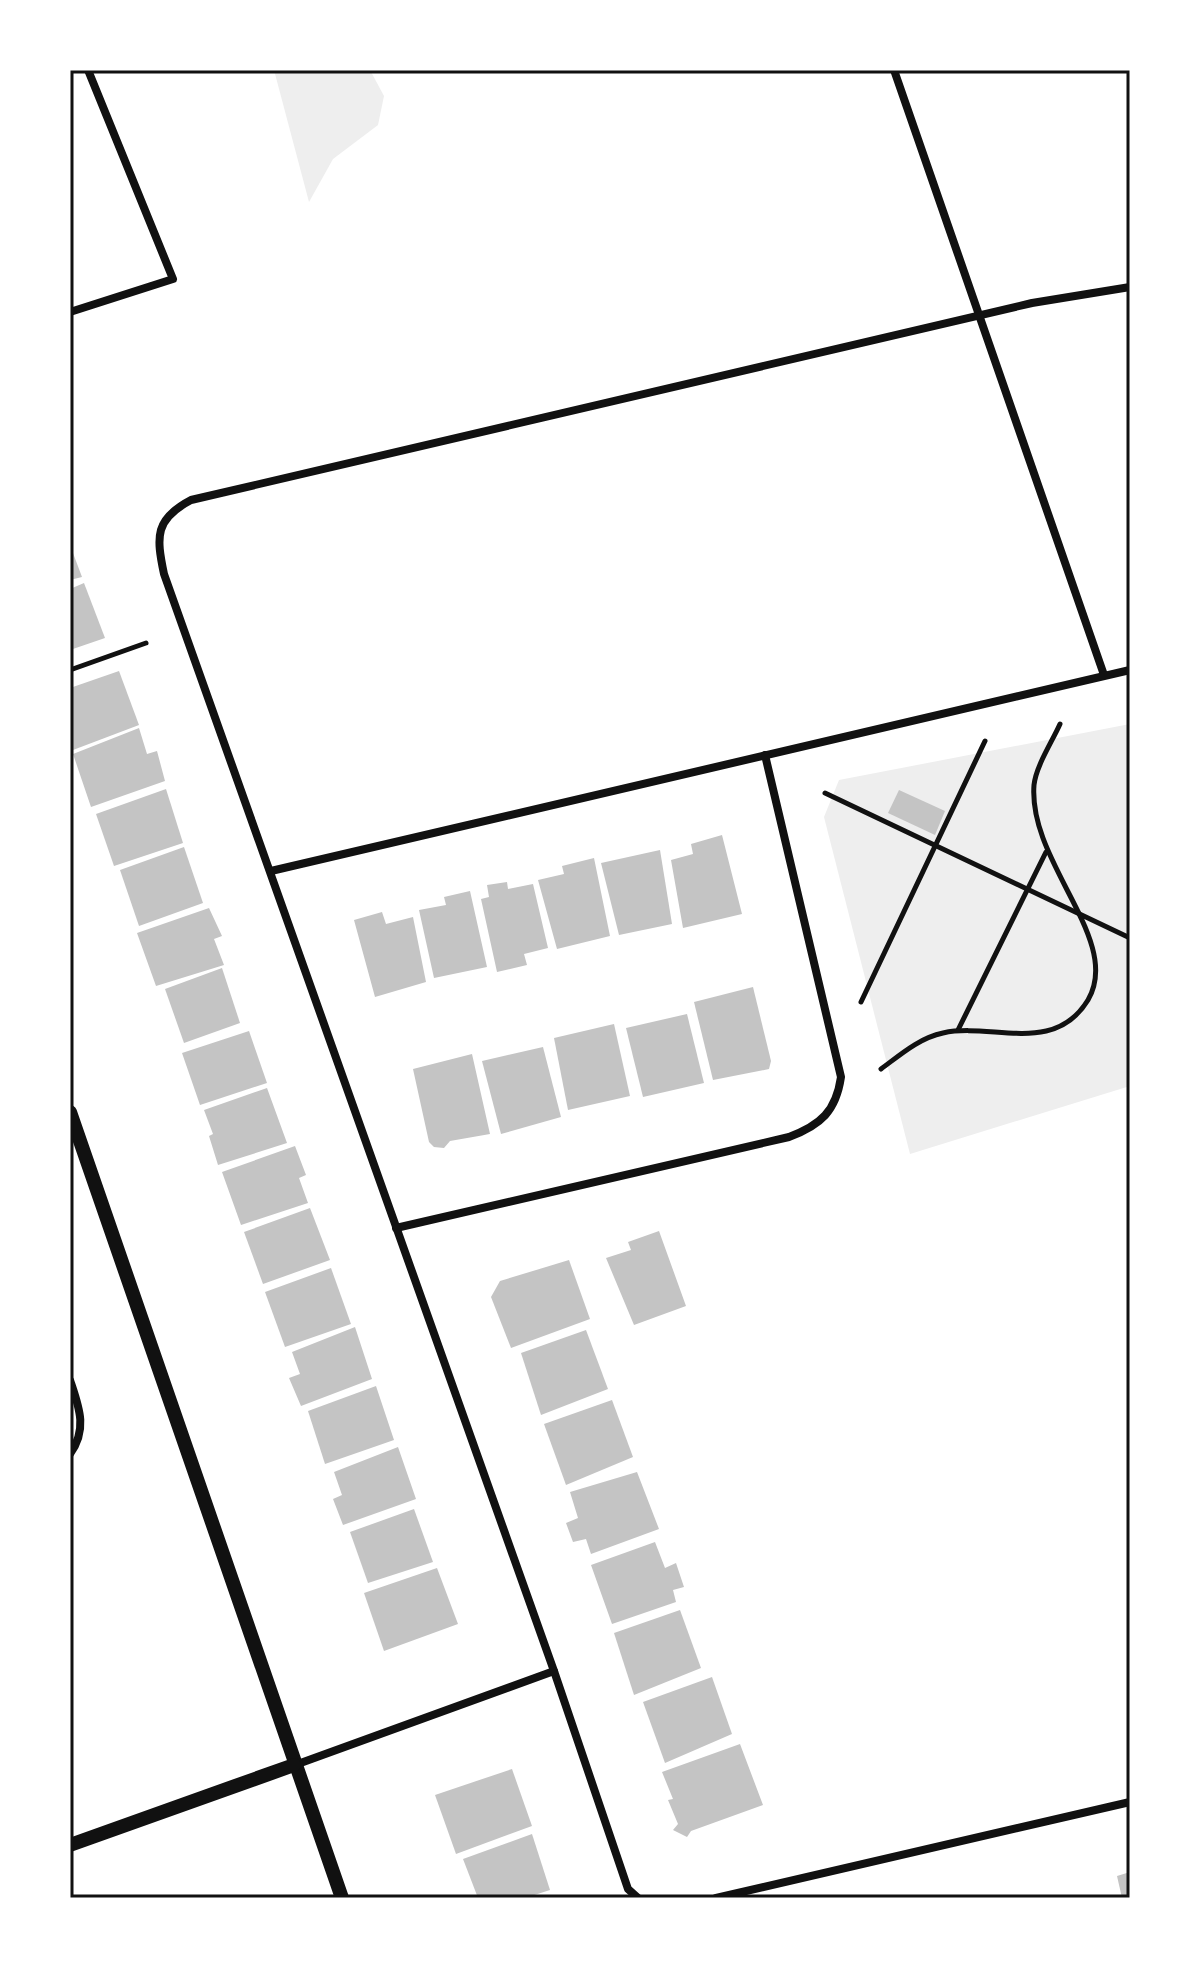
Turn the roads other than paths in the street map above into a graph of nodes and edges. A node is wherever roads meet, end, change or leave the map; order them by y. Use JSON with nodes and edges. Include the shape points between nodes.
{"nodes":[{"id":1,"x":88,"y":70,"type":"edge"},
{"id":2,"x":894,"y":70,"type":"edge"},
{"id":3,"x":1130,"y":287,"type":"edge"},
{"id":4,"x":70,"y":312,"type":"edge"},
{"id":5,"x":981,"y":315,"type":"junction"},
{"id":6,"x":1130,"y":670,"type":"edge"},
{"id":7,"x":1104,"y":675,"type":"junction"},
{"id":8,"x":765,"y":755,"type":"junction"},
{"id":9,"x":271,"y":871,"type":"junction"},
{"id":10,"x":70,"y":1112,"type":"edge"},
{"id":11,"x":396,"y":1228,"type":"junction"},
{"id":12,"x":70,"y":1380,"type":"edge"},
{"id":13,"x":70,"y":1454,"type":"edge"},
{"id":14,"x":554,"y":1671,"type":"junction"},
{"id":15,"x":294,"y":1765,"type":"junction"},
{"id":16,"x":1130,"y":1802,"type":"edge"},
{"id":17,"x":70,"y":1845,"type":"edge"},
{"id":18,"x":342,"y":1898,"type":"edge"},
{"id":19,"x":638,"y":1898,"type":"edge"},
{"id":20,"x":716,"y":1898,"type":"edge"}],
"edges":[{"from":1,"to":4,"type":"street","via":[[173,279]]},
{"from":2,"to":5,"type":"street"},
{"from":3,"to":5,"type":"street"},
{"from":5,"to":7,"type":"street"},
{"from":5,"to":9,"type":"street","via":[[191,500],[170,511],[160,527],[164,574]]},
{"from":6,"to":7,"type":"street"},
{"from":7,"to":8,"type":"street"},
{"from":8,"to":9,"type":"street"},
{"from":8,"to":11,"type":"street","via":[[841,1077],[838,1100],[827,1117],[789,1137]]},
{"from":9,"to":11,"type":"street"},
{"from":10,"to":15,"type":"street"},
{"from":11,"to":14,"type":"street"},
{"from":12,"to":13,"type":"street","via":[[82,1421]]},
{"from":14,"to":15,"type":"street"},
{"from":14,"to":19,"type":"street","via":[[628,1889]]},
{"from":15,"to":17,"type":"street"},
{"from":15,"to":18,"type":"street"},
{"from":16,"to":20,"type":"street"}]}
